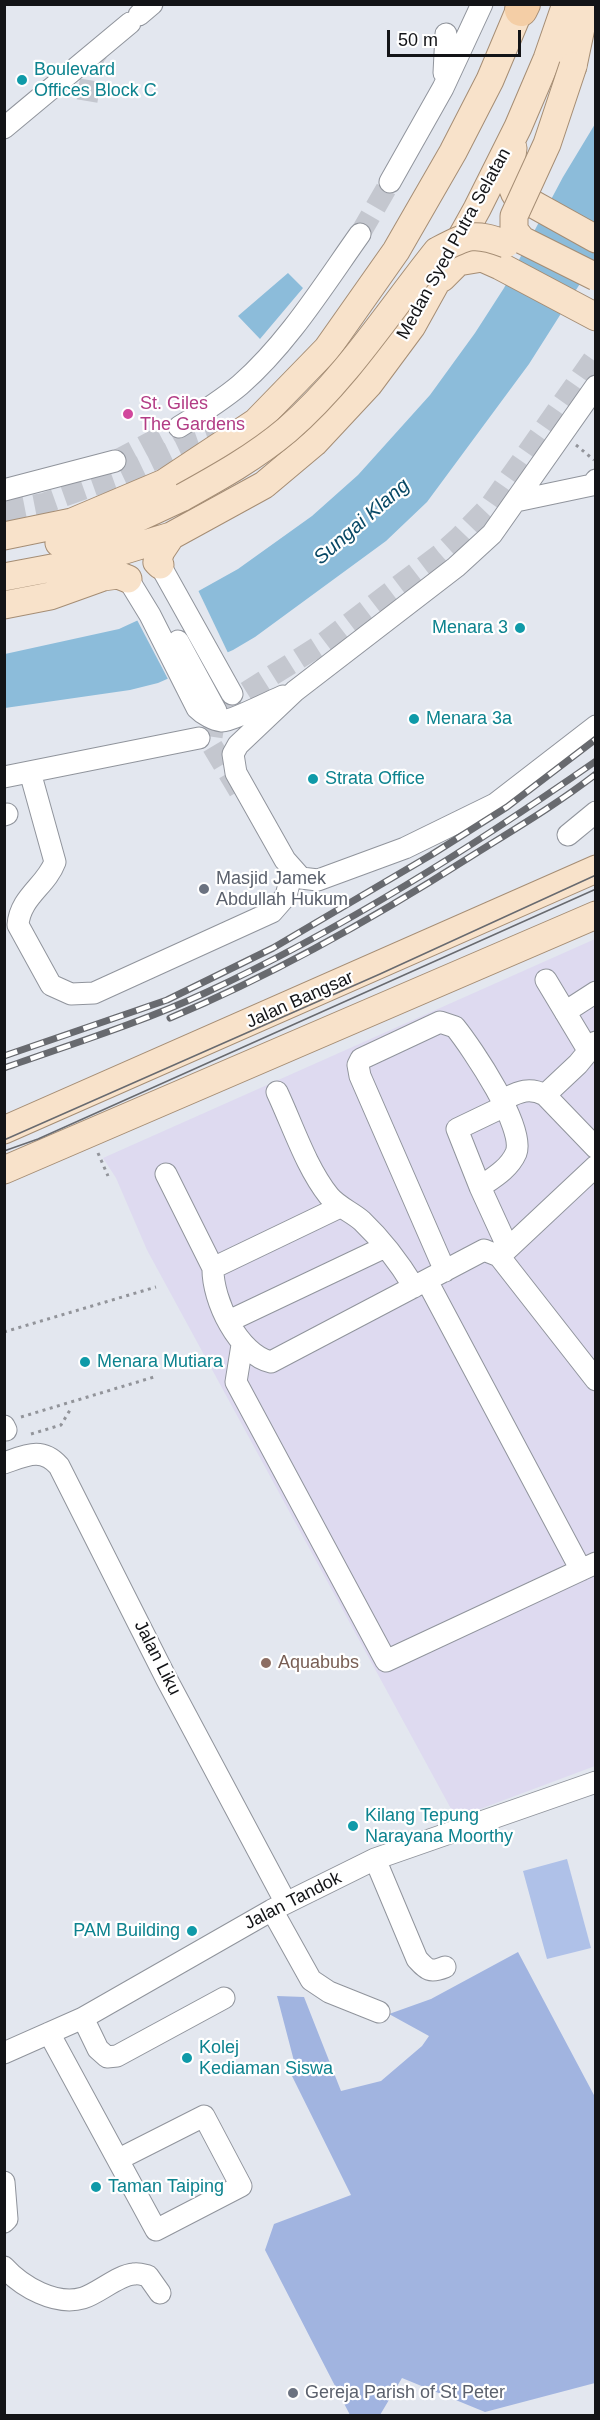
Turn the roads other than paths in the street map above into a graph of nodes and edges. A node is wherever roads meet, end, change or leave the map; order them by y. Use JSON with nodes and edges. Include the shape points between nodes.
{"nodes":[{"id":1,"x":482,"y":4,"type":"edge"},
{"id":2,"x":566,"y":4,"type":"edge"},
{"id":3,"x":586,"y":4,"type":"edge"},
{"id":4,"x":522,"y":6,"type":"edge"},
{"id":5,"x":140,"y":14,"type":"edge"},
{"id":6,"x":446,"y":34,"type":"dead end"},
{"id":7,"x":443,"y":88,"type":"junction"},
{"id":8,"x":518,"y":127,"type":"junction"},
{"id":9,"x":4,"y":128,"type":"edge"},
{"id":10,"x":390,"y":182,"type":"tunnel mouth"},
{"id":11,"x":360,"y":234,"type":"tunnel mouth"},
{"id":12,"x":596,"y":238,"type":"edge"},
{"id":13,"x":596,"y":277,"type":"edge"},
{"id":14,"x":434,"y":286,"type":"junction"},
{"id":15,"x":596,"y":290,"type":"edge"},
{"id":16,"x":596,"y":317,"type":"edge"},
{"id":17,"x":593,"y":398,"type":"edge"},
{"id":18,"x":179,"y":427,"type":"tunnel mouth"},
{"id":19,"x":115,"y":461,"type":"tunnel mouth"},
{"id":20,"x":596,"y":480,"type":"edge"},
{"id":21,"x":4,"y":490,"type":"edge"},
{"id":22,"x":516,"y":501,"type":"junction"},
{"id":23,"x":4,"y":536,"type":"edge"},
{"id":24,"x":171,"y":536,"type":"junction"},
{"id":25,"x":4,"y":552,"type":"edge"},
{"id":26,"x":89,"y":561,"type":"junction"},
{"id":27,"x":143,"y":573,"type":"junction"},
{"id":28,"x":4,"y":577,"type":"edge"},
{"id":29,"x":4,"y":605,"type":"edge"},
{"id":30,"x":295,"y":691,"type":"junction"},
{"id":31,"x":217,"y":701,"type":"junction"},
{"id":32,"x":596,"y":726,"type":"edge"},
{"id":33,"x":199,"y":738,"type":"dead end"},
{"id":34,"x":30,"y":772,"type":"junction"},
{"id":35,"x":4,"y":777,"type":"edge"},
{"id":36,"x":596,"y":812,"type":"edge"},
{"id":37,"x":568,"y":835,"type":"dead end"},
{"id":38,"x":596,"y":869,"type":"edge"},
{"id":39,"x":290,"y":880,"type":"dead end"},
{"id":40,"x":596,"y":915,"type":"edge"},
{"id":41,"x":546,"y":980,"type":"dead end"},
{"id":42,"x":596,"y":992,"type":"edge"},
{"id":43,"x":565,"y":1012,"type":"junction"},
{"id":44,"x":592,"y":1046,"type":"edge"},
{"id":45,"x":278,"y":1092,"type":"dead end"},
{"id":46,"x":545,"y":1095,"type":"junction"},
{"id":47,"x":503,"y":1103,"type":"junction"},
{"id":48,"x":4,"y":1130,"type":"edge"},
{"id":49,"x":596,"y":1148,"type":"edge"},
{"id":50,"x":596,"y":1166,"type":"edge"},
{"id":51,"x":4,"y":1170,"type":"edge"},
{"id":52,"x":166,"y":1174,"type":"dead end"},
{"id":53,"x":480,"y":1187,"type":"junction"},
{"id":54,"x":340,"y":1207,"type":"junction"},
{"id":55,"x":385,"y":1247,"type":"junction"},
{"id":56,"x":504,"y":1252,"type":"junction"},
{"id":57,"x":213,"y":1268,"type":"junction"},
{"id":58,"x":429,"y":1280,"type":"junction"},
{"id":59,"x":229,"y":1321,"type":"junction"},
{"id":60,"x":242,"y":1345,"type":"junction"},
{"id":61,"x":586,"y":1356,"type":"edge"},
{"id":62,"x":596,"y":1380,"type":"edge"},
{"id":63,"x":4,"y":1463,"type":"edge"},
{"id":64,"x":588,"y":1566,"type":"edge"},
{"id":65,"x":596,"y":1782,"type":"edge"},
{"id":66,"x":375,"y":1859,"type":"junction"},
{"id":67,"x":279,"y":1906,"type":"junction"},
{"id":68,"x":445,"y":1967,"type":"dead end"},
{"id":69,"x":224,"y":1998,"type":"dead end"},
{"id":70,"x":379,"y":2012,"type":"dead end"},
{"id":71,"x":83,"y":2018,"type":"junction"},
{"id":72,"x":49,"y":2033,"type":"junction"},
{"id":73,"x":4,"y":2053,"type":"edge"},
{"id":74,"x":119,"y":2159,"type":"junction"},
{"id":75,"x":4,"y":2182,"type":"edge"},
{"id":76,"x":4,"y":2222,"type":"edge"},
{"id":77,"x":4,"y":2267,"type":"edge"},
{"id":78,"x":160,"y":2293,"type":"dead end"}],
"edges":[{"from":1,"to":7,"type":"street"},
{"from":2,"to":8,"type":"main road","name":"Medan Syed Putra Selatan"},
{"from":3,"to":13,"type":"main road","bridge":true,"via":[[573,66],[547,144],[514,216],[514,230],[522,240]]},
{"from":4,"to":23,"type":"main road","via":[[453,152],[396,251],[327,349],[256,422],[164,483],[72,522]]},
{"from":5,"to":9,"type":"street"},
{"from":6,"to":7,"type":"street"},
{"from":7,"to":10,"type":"street"},
{"from":8,"to":12,"type":"main road","via":[[509,179],[515,194]]},
{"from":8,"to":14,"type":"main road","name":"Medan Syed Putra Selatan"},
{"from":11,"to":18,"type":"street","via":[[264,362],[225,397]]},
{"from":14,"to":16,"type":"main road","via":[[458,262],[482,258]]},
{"from":14,"to":24,"type":"main road","name":"Medan Syed Putra Selatan","via":[[412,326],[369,384],[314,443],[264,485]]},
{"from":15,"to":25,"type":"main road","bridge":true,"via":[[482,235],[459,239],[437,251],[341,375],[287,429],[237,467],[116,526],[61,543]]},
{"from":17,"to":22,"type":"street"},
{"from":19,"to":21,"type":"street"},
{"from":20,"to":22,"type":"street","via":[[592,485]]},
{"from":22,"to":30,"type":"street","via":[[492,534],[456,567]]},
{"from":24,"to":26,"type":"main road","name":"Medan Syed Putra Selatan"},
{"from":24,"to":27,"type":"main road","via":[[157,562]]},
{"from":26,"to":27,"type":"main road","via":[[133,567]]},
{"from":26,"to":28,"type":"main road","name":"Medan Syed Putra Selatan"},
{"from":27,"to":29,"type":"main road","via":[[104,577],[50,596]]},
{"from":27,"to":31,"type":"street"},
{"from":27,"to":31,"type":"street","via":[[150,615]]},
{"from":30,"to":31,"type":"street","via":[[231,720],[220,721],[202,713]]},
{"from":30,"to":32,"type":"street","via":[[233,754],[236,773],[285,860],[301,878],[318,880],[405,848],[495,804]]},
{"from":33,"to":34,"type":"street"},
{"from":34,"to":35,"type":"street"},
{"from":34,"to":39,"type":"street","via":[[56,862],[50,875],[29,895],[18,925],[51,985],[71,994],[94,993],[272,912],[286,897]]},
{"from":36,"to":37,"type":"street"},
{"from":38,"to":48,"type":"main road","name":"Jalan Bangsar"},
{"from":40,"to":51,"type":"main road"},
{"from":41,"to":43,"type":"street"},
{"from":42,"to":43,"type":"street"},
{"from":43,"to":44,"type":"street"},
{"from":44,"to":46,"type":"street"},
{"from":45,"to":54,"type":"street","via":[[312,1167]]},
{"from":46,"to":47,"type":"street","via":[[529,1089]]},
{"from":46,"to":49,"type":"street"},
{"from":47,"to":53,"type":"street","via":[[517,1132],[517,1151],[508,1165]]},
{"from":47,"to":53,"type":"street","via":[[457,1129]]},
{"from":47,"to":58,"type":"street","via":[[466,1041],[448,1023],[440,1022],[361,1059],[357,1065]]},
{"from":50,"to":56,"type":"street"},
{"from":52,"to":57,"type":"street"},
{"from":53,"to":56,"type":"street"},
{"from":54,"to":55,"type":"street","via":[[362,1220]]},
{"from":54,"to":57,"type":"street"},
{"from":55,"to":58,"type":"street"},
{"from":55,"to":59,"type":"street"},
{"from":56,"to":58,"type":"street","via":[[484,1250]]},
{"from":56,"to":61,"type":"street"},
{"from":57,"to":59,"type":"street","via":[[212,1281]]},
{"from":58,"to":60,"type":"street","via":[[271,1362]]},
{"from":58,"to":64,"type":"street"},
{"from":59,"to":60,"type":"street"},
{"from":60,"to":64,"type":"street","via":[[236,1382],[386,1662]]},
{"from":61,"to":62,"type":"street"},
{"from":63,"to":67,"type":"street","name":"Jalan Liku","via":[[39,1453],[50,1456],[59,1466]]},
{"from":65,"to":66,"type":"street","name":"Jalan Tandok"},
{"from":66,"to":67,"type":"street","name":"Jalan Tandok"},
{"from":66,"to":68,"type":"street","via":[[417,1959],[426,1970]]},
{"from":67,"to":70,"type":"street","name":"Jalan Liku","via":[[311,1980],[329,1992]]},
{"from":67,"to":71,"type":"street","name":"Jalan Tandok"},
{"from":69,"to":71,"type":"street","via":[[117,2056],[107,2057],[98,2049]]},
{"from":71,"to":72,"type":"street","name":"Jalan Tandok"},
{"from":72,"to":73,"type":"street","name":"Jalan Tandok"},
{"from":72,"to":74,"type":"street"},
{"from":74,"to":74,"type":"street","via":[[204,2116],[241,2186],[156,2230]]},
{"from":75,"to":76,"type":"street"},
{"from":77,"to":78,"type":"street","via":[[32,2289],[63,2300],[83,2298],[133,2274],[148,2276]]}]}
